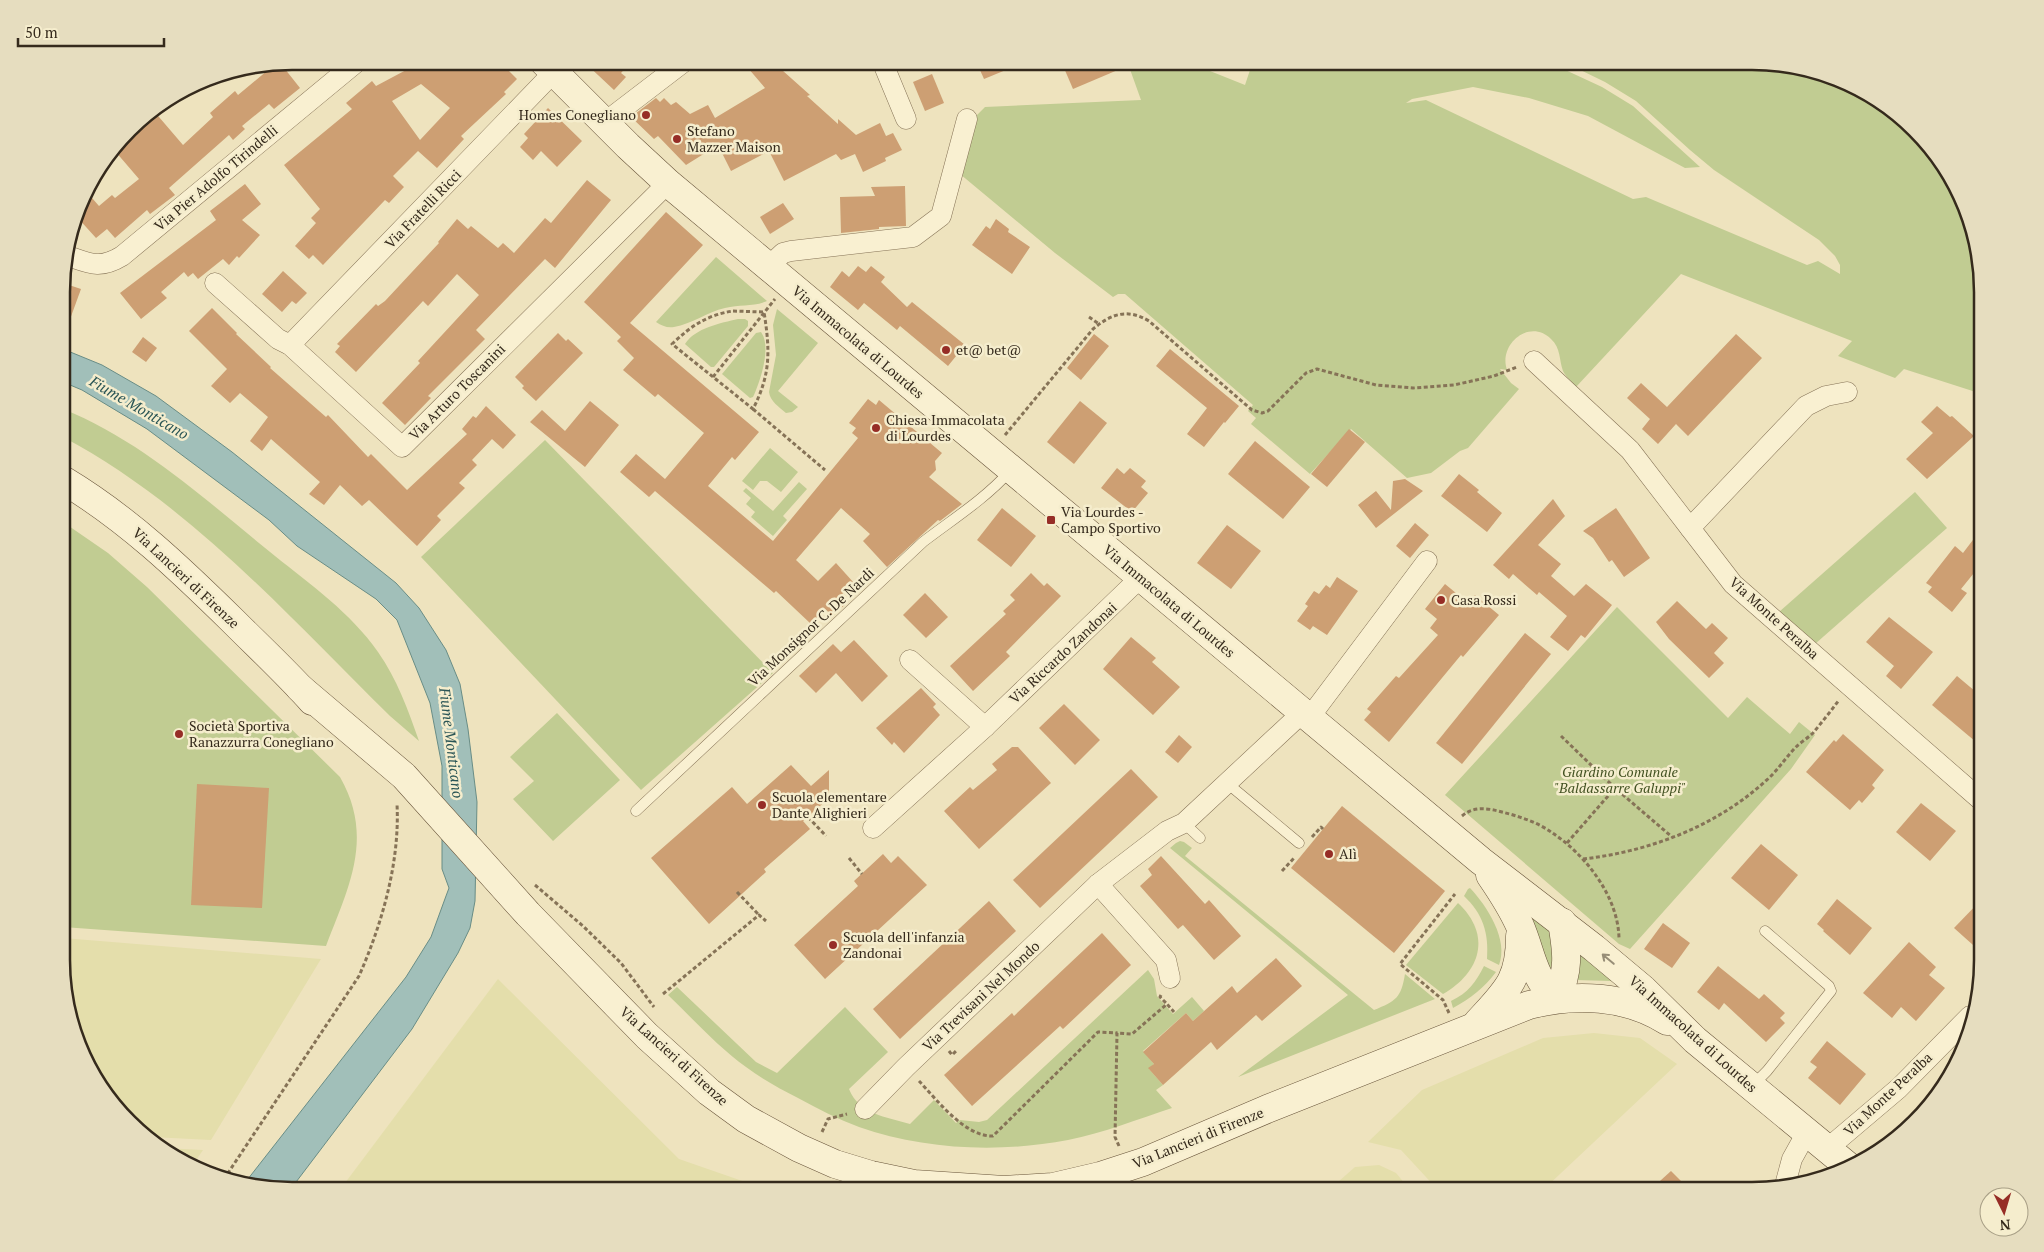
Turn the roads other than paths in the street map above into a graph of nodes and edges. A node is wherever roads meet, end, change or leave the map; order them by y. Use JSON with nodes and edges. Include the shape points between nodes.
{"nodes":[{"id":1,"x":347,"y":70,"type":"edge"},
{"id":2,"x":546,"y":70,"type":"edge"},
{"id":3,"x":552,"y":70,"type":"edge"},
{"id":4,"x":673,"y":70,"type":"edge"},
{"id":5,"x":886,"y":70,"type":"edge"},
{"id":6,"x":906,"y":119,"type":"dead end"},
{"id":7,"x":967,"y":119,"type":"dead end"},
{"id":8,"x":604,"y":123,"type":"junction"},
{"id":9,"x":668,"y":182,"type":"junction"},
{"id":10,"x":73,"y":258,"type":"edge"},
{"id":11,"x":768,"y":267,"type":"junction"},
{"id":12,"x":215,"y":283,"type":"dead end"},
{"id":13,"x":290,"y":345,"type":"junction"},
{"id":14,"x":1534,"y":361,"type":"road end"},
{"id":15,"x":1847,"y":392,"type":"dead end"},
{"id":16,"x":1001,"y":461,"type":"junction"},
{"id":17,"x":70,"y":485,"type":"edge"},
{"id":18,"x":1690,"y":528,"type":"junction"},
{"id":19,"x":1427,"y":561,"type":"dead end"},
{"id":20,"x":1140,"y":578,"type":"junction"},
{"id":21,"x":910,"y":660,"type":"dead end"},
{"id":22,"x":300,"y":688,"type":"junction"},
{"id":23,"x":1306,"y":715,"type":"junction"},
{"id":24,"x":985,"y":726,"type":"junction"},
{"id":25,"x":1227,"y":783,"type":"junction"},
{"id":26,"x":1974,"y":794,"type":"edge"},
{"id":27,"x":636,"y":811,"type":"dead end"},
{"id":28,"x":1184,"y":824,"type":"junction"},
{"id":29,"x":873,"y":828,"type":"dead end"},
{"id":30,"x":1200,"y":838,"type":"dead end"},
{"id":31,"x":1300,"y":843,"type":"dead end"},
{"id":32,"x":1481,"y":861,"type":"junction"},
{"id":33,"x":491,"y":877,"type":"junction"},
{"id":34,"x":1098,"y":884,"type":"junction"},
{"id":35,"x":1562,"y":922,"type":"junction"},
{"id":36,"x":1520,"y":927,"type":"junction"},
{"id":37,"x":1765,"y":931,"type":"dead end"},
{"id":38,"x":1170,"y":978,"type":"dead end"},
{"id":39,"x":1556,"y":998,"type":"junction"},
{"id":40,"x":1465,"y":1018,"type":"junction"},
{"id":41,"x":1965,"y":1021,"type":"edge"},
{"id":42,"x":1695,"y":1040,"type":"junction"},
{"id":43,"x":1752,"y":1087,"type":"junction"},
{"id":44,"x":865,"y":1109,"type":"road end"},
{"id":45,"x":1817,"y":1140,"type":"junction"},
{"id":46,"x":1843,"y":1162,"type":"edge"},
{"id":47,"x":1786,"y":1179,"type":"edge"},
{"id":48,"x":904,"y":1182,"type":"edge"},
{"id":49,"x":1072,"y":1182,"type":"edge"}],
"edges":[{"from":1,"to":10,"type":"street","name":"Via Pier Adolfo Tirindelli","via":[[122,256],[96,266]]},
{"from":2,"to":13,"type":"street","name":"Via Fratelli Ricci"},
{"from":3,"to":8,"type":"main road","name":"Via Immacolata di Lourdes"},
{"from":4,"to":8,"type":"street"},
{"from":5,"to":6,"type":"street"},
{"from":7,"to":11,"type":"street","via":[[940,216],[913,237],[791,251],[783,253]]},
{"from":8,"to":9,"type":"main road","name":"Via Immacolata di Lourdes"},
{"from":9,"to":11,"type":"main road","name":"Via Immacolata di Lourdes"},
{"from":9,"to":13,"type":"street","name":"Via Arturo Toscanini","via":[[402,447]]},
{"from":11,"to":16,"type":"main road","name":"Via Immacolata di Lourdes"},
{"from":12,"to":13,"type":"street","name":"Via Arturo Toscanini","via":[[278,339]]},
{"from":14,"to":18,"type":"street","name":"Via Monte Peralba","via":[[1630,450]]},
{"from":15,"to":18,"type":"street","via":[[1826,396],[1806,406]]},
{"from":16,"to":20,"type":"main road","name":"Via Immacolata di Lourdes"},
{"from":16,"to":27,"type":"lane","name":"Via Monsignor C. De Nardi","via":[[997,486],[923,542]]},
{"from":17,"to":22,"type":"main road","name":"Via Lancieri di Firenze","via":[[149,541]]},
{"from":18,"to":26,"type":"street","name":"Via Monte Peralba","via":[[1733,584]]},
{"from":19,"to":23,"type":"street","name":"Via Trevisani Nel Mondo"},
{"from":20,"to":23,"type":"main road","name":"Via Immacolata di Lourdes"},
{"from":20,"to":24,"type":"street","name":"Via Riccardo Zandonai"},
{"from":21,"to":24,"type":"street"},
{"from":22,"to":33,"type":"main road","name":"Via Lancieri di Firenze","via":[[404,776]]},
{"from":22,"to":33,"type":"main road","name":"Via Lancieri di Firenze","via":[[401,807]]},
{"from":23,"to":25,"type":"street","name":"Via Trevisani Nel Mondo"},
{"from":23,"to":32,"type":"main road","name":"Via Immacolata di Lourdes"},
{"from":24,"to":29,"type":"street","name":"Via Riccardo Zandonai"},
{"from":25,"to":28,"type":"street","name":"Via Trevisani Nel Mondo"},
{"from":25,"to":31,"type":"lane"},
{"from":28,"to":30,"type":"lane"},
{"from":28,"to":34,"type":"street","name":"Via Trevisani Nel Mondo","via":[[1167,831]]},
{"from":32,"to":35,"type":"main road","name":"Via Immacolata di Lourdes"},
{"from":32,"to":36,"type":"main road","name":"Via Immacolata di Lourdes"},
{"from":33,"to":48,"type":"main road","name":"Via Lancieri di Firenze","via":[[647,1036],[709,1092],[746,1119],[799,1148],[835,1164]]},
{"from":34,"to":38,"type":"street","via":[[1166,960]]},
{"from":34,"to":44,"type":"street","name":"Via Trevisani Nel Mondo"},
{"from":35,"to":39,"type":"main road","via":[[1567,967]]},
{"from":42,"to":35,"type":"main road","name":"Via Immacolata di Lourdes","one_way":true,"via":[[1643,989]]},
{"from":36,"to":39,"type":"main road","name":"Via Immacolata di Lourdes","via":[[1537,976]]},
{"from":36,"to":40,"type":"main road","name":"Via Immacolata di Lourdes","via":[[1520,952],[1515,976],[1502,995]]},
{"from":37,"to":43,"type":"lane","via":[[1830,986],[1831,991]]},
{"from":39,"to":40,"type":"main road","name":"Via Lancieri di Firenze"},
{"from":39,"to":42,"type":"main road","name":"Via Lancieri di Firenze","via":[[1593,997],[1637,1007],[1658,1016]]},
{"from":40,"to":49,"type":"main road","name":"Via Lancieri di Firenze","via":[[1267,1110],[1143,1162]]},
{"from":41,"to":45,"type":"street","name":"Via Monte Peralba","via":[[1899,1088]]},
{"from":42,"to":43,"type":"main road","name":"Via Immacolata di Lourdes"},
{"from":43,"to":45,"type":"main road","name":"Via Immacolata di Lourdes"},
{"from":45,"to":46,"type":"main road","name":"Via Immacolata di Lourdes"},
{"from":45,"to":47,"type":"street","via":[[1792,1159]]}]}
